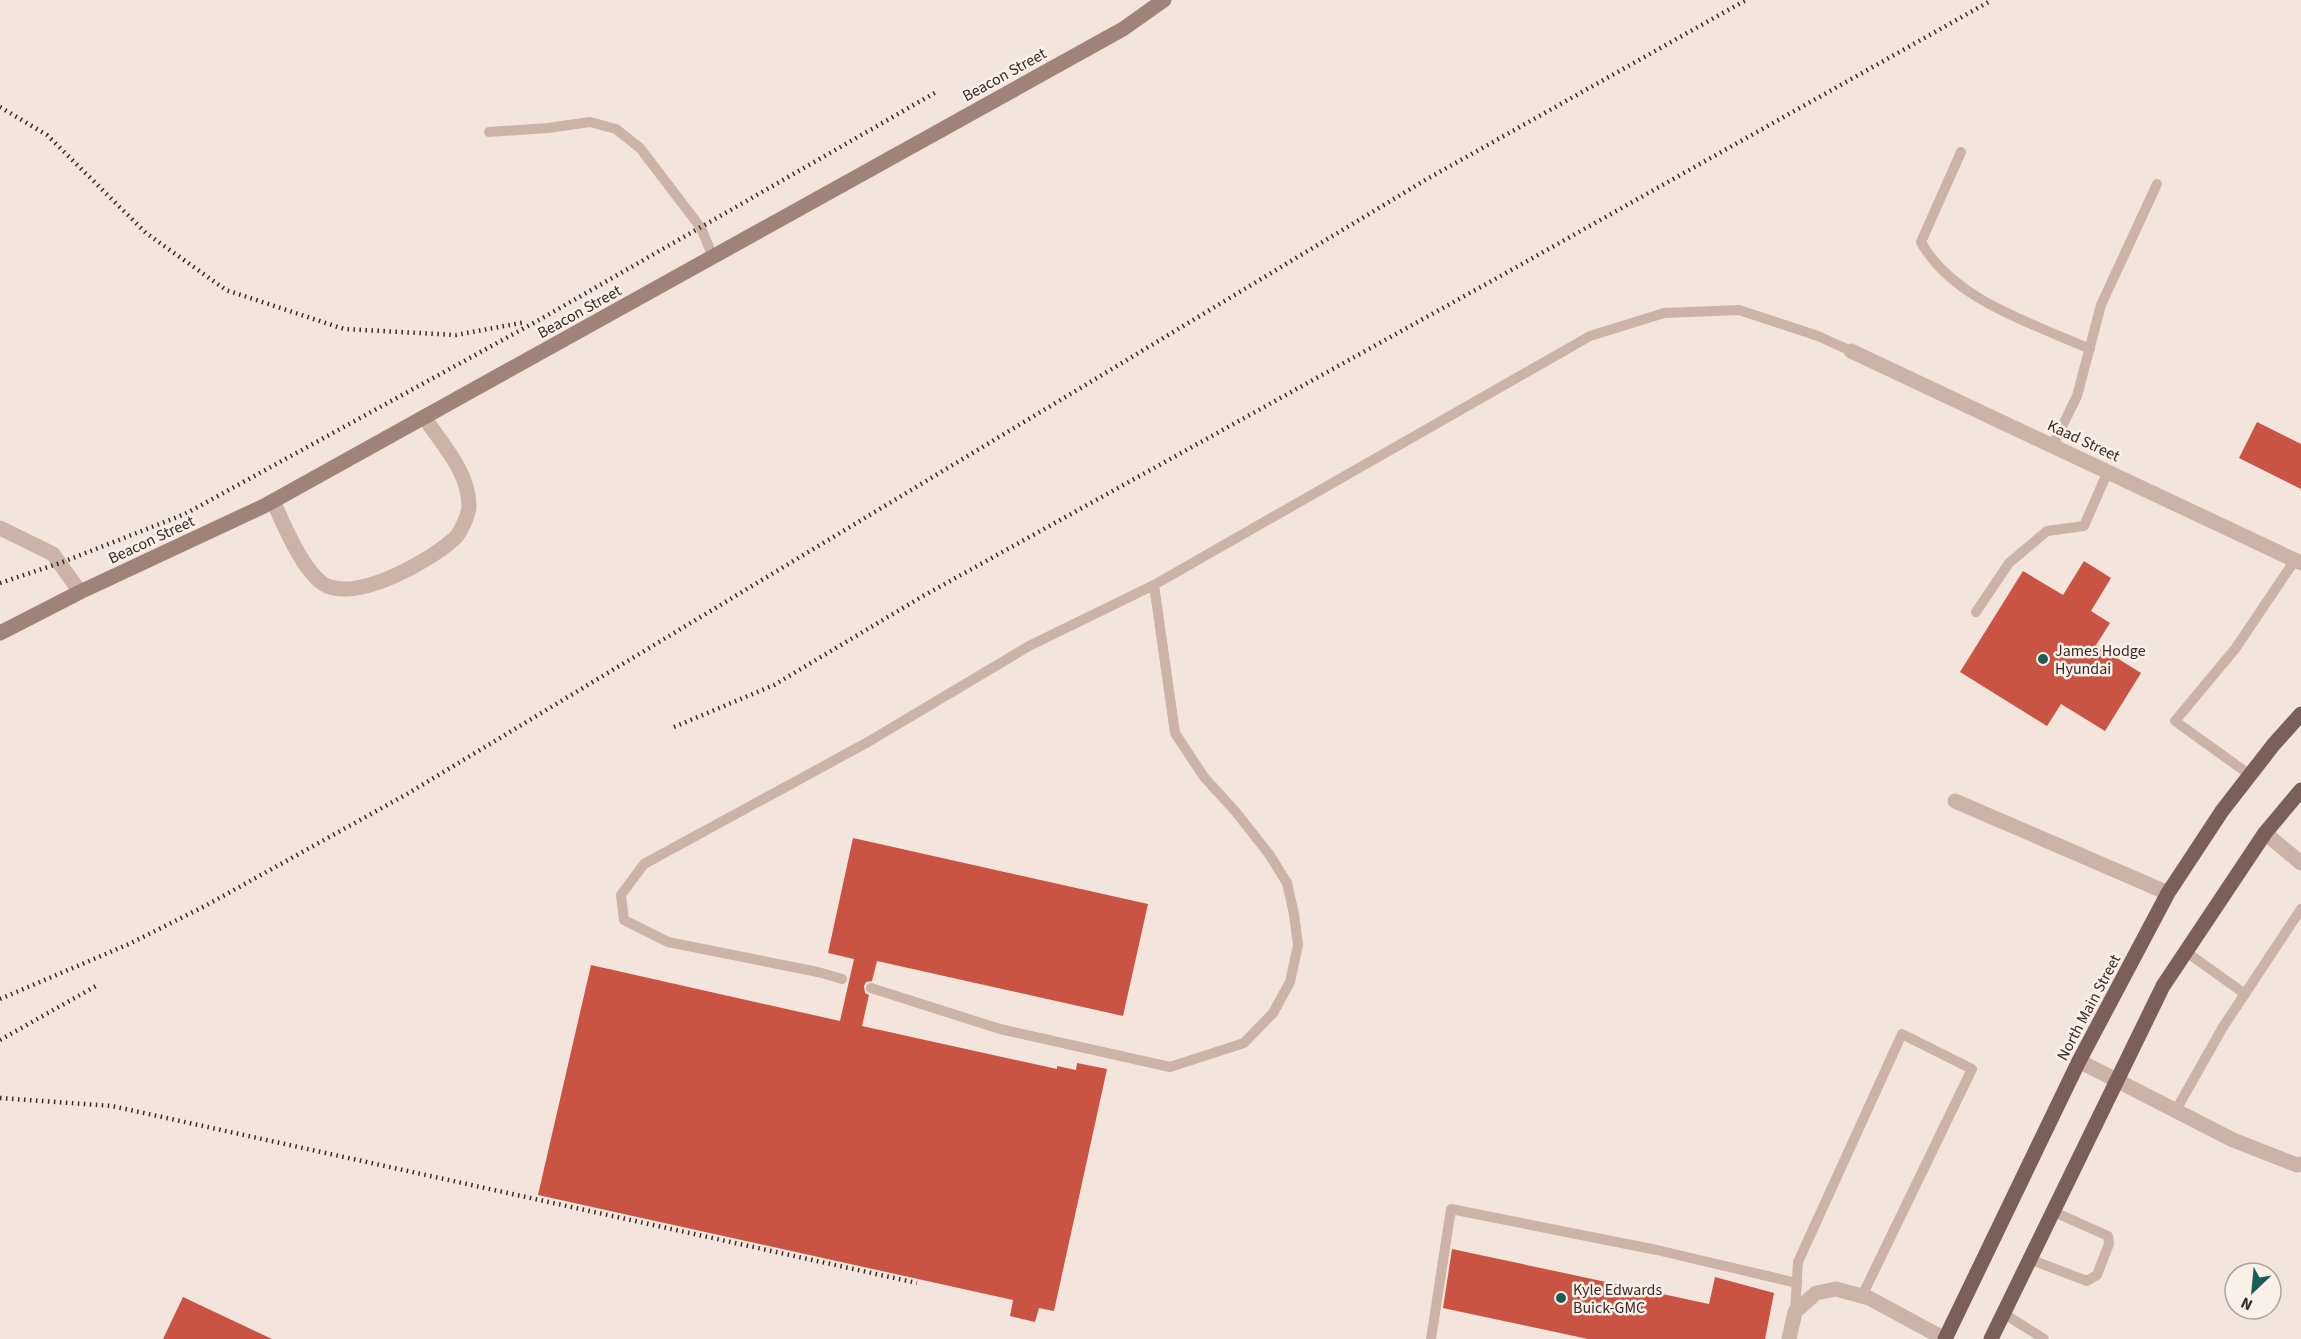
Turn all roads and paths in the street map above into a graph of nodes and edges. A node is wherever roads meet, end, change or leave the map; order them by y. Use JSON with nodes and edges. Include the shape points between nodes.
{"nodes":[{"id":1,"x":1164,"y":0,"type":"edge"},
{"id":2,"x":489,"y":132,"type":"dead end"},
{"id":3,"x":1962,"y":152,"type":"dead end"},
{"id":4,"x":2157,"y":184,"type":"dead end"},
{"id":5,"x":713,"y":257,"type":"junction"},
{"id":6,"x":2090,"y":349,"type":"junction"},
{"id":7,"x":1851,"y":351,"type":"joint"},
{"id":8,"x":424,"y":417,"type":"junction"},
{"id":9,"x":2053,"y":445,"type":"junction"},
{"id":10,"x":2108,"y":471,"type":"junction"},
{"id":11,"x":273,"y":501,"type":"junction"},
{"id":12,"x":0,"y":528,"type":"edge"},
{"id":13,"x":2298,"y":561,"type":"edge"},
{"id":14,"x":1154,"y":585,"type":"junction"},
{"id":15,"x":80,"y":592,"type":"junction"},
{"id":16,"x":1976,"y":612,"type":"dead end"},
{"id":17,"x":0,"y":633,"type":"edge"},
{"id":18,"x":2301,"y":714,"type":"edge"},
{"id":19,"x":2250,"y":775,"type":"junction"},
{"id":20,"x":2301,"y":790,"type":"edge"},
{"id":21,"x":1955,"y":801,"type":"dead end"},
{"id":22,"x":2265,"y":833,"type":"junction"},
{"id":23,"x":2301,"y":863,"type":"edge"},
{"id":24,"x":2168,"y":893,"type":"junction"},
{"id":25,"x":2301,"y":909,"type":"edge"},
{"id":26,"x":2185,"y":951,"type":"junction"},
{"id":27,"x":842,"y":980,"type":"dead end"},
{"id":28,"x":871,"y":988,"type":"dead end"},
{"id":29,"x":2245,"y":994,"type":"junction"},
{"id":30,"x":2079,"y":1061,"type":"junction"},
{"id":31,"x":2116,"y":1079,"type":"junction"},
{"id":32,"x":2176,"y":1110,"type":"junction"},
{"id":33,"x":2301,"y":1164,"type":"edge"},
{"id":34,"x":2052,"y":1211,"type":"junction"},
{"id":35,"x":2029,"y":1259,"type":"junction"},
{"id":36,"x":1797,"y":1283,"type":"junction"},
{"id":37,"x":1862,"y":1296,"type":"junction"},
{"id":38,"x":1795,"y":1312,"type":"junction"},
{"id":39,"x":2003,"y":1313,"type":"junction"},
{"id":40,"x":1431,"y":1339,"type":"edge"},
{"id":41,"x":1789,"y":1339,"type":"edge"},
{"id":42,"x":1945,"y":1339,"type":"edge"},
{"id":43,"x":1991,"y":1339,"type":"edge"},
{"id":44,"x":2044,"y":1339,"type":"edge"}],
"edges":[{"from":1,"to":5,"type":"street","name":"Beacon Street","via":[[1123,29]]},
{"from":2,"to":5,"type":"lane","via":[[590,122],[616,129],[640,148],[701,228]]},
{"from":3,"to":6,"type":"lane","via":[[1922,242],[1931,260],[1977,298]]},
{"from":4,"to":6,"type":"lane","via":[[2101,305]]},
{"from":5,"to":8,"type":"street","name":"Beacon Street"},
{"from":6,"to":9,"type":"lane","via":[[2077,396]]},
{"from":7,"to":9,"type":"street","name":"Kaad Street"},
{"from":7,"to":14,"type":"lane","via":[[1739,310],[1664,313],[1590,336]]},
{"from":8,"to":11,"type":"street","name":"Beacon Street"},
{"from":8,"to":11,"type":"street","via":[[464,478],[469,508],[457,537],[406,572],[352,589],[328,587],[303,564]]},
{"from":9,"to":10,"type":"street","name":"Kaad Street"},
{"from":10,"to":13,"type":"street","name":"Kaad Street"},
{"from":10,"to":16,"type":"lane","via":[[2084,526],[2047,531],[2009,563]]},
{"from":11,"to":15,"type":"street","name":"Beacon Street"},
{"from":12,"to":15,"type":"street","via":[[53,554]]},
{"from":13,"to":19,"type":"lane","via":[[2235,649],[2175,720]]},
{"from":14,"to":27,"type":"lane","via":[[1029,646],[868,742],[644,864],[621,895],[624,920],[668,942]]},
{"from":14,"to":28,"type":"lane","via":[[1175,733],[1204,777],[1269,854],[1287,883],[1298,945],[1290,982],[1273,1013],[1244,1042],[1170,1067],[1000,1029]]},
{"from":15,"to":17,"type":"street","name":"Beacon Street"},
{"from":18,"to":19,"type":"main road","name":"North Main Street"},
{"from":19,"to":24,"type":"main road","name":"North Main Street"},
{"from":20,"to":22,"type":"main road"},
{"from":21,"to":24,"type":"street"},
{"from":22,"to":23,"type":"street"},
{"from":22,"to":26,"type":"main road"},
{"from":24,"to":30,"type":"main road","name":"North Main Street"},
{"from":25,"to":29,"type":"lane"},
{"from":26,"to":29,"type":"lane"},
{"from":26,"to":31,"type":"main road"},
{"from":29,"to":32,"type":"lane"},
{"from":30,"to":31,"type":"street"},
{"from":30,"to":42,"type":"main road","name":"North Main Street"},
{"from":31,"to":32,"type":"street"},
{"from":31,"to":34,"type":"main road"},
{"from":32,"to":33,"type":"street","via":[[2233,1140]]},
{"from":34,"to":35,"type":"main road"},
{"from":34,"to":35,"type":"lane","via":[[2108,1236],[2109,1244],[2097,1275],[2086,1281]]},
{"from":35,"to":39,"type":"main road"},
{"from":36,"to":37,"type":"lane","via":[[1798,1262],[1902,1034],[1972,1069]]},
{"from":36,"to":38,"type":"lane"},
{"from":36,"to":40,"type":"lane","via":[[1451,1209]]},
{"from":37,"to":38,"type":"street","via":[[1836,1289],[1816,1293]]},
{"from":37,"to":42,"type":"street"},
{"from":38,"to":41,"type":"street"},
{"from":39,"to":43,"type":"main road"},
{"from":39,"to":44,"type":"lane"}]}
